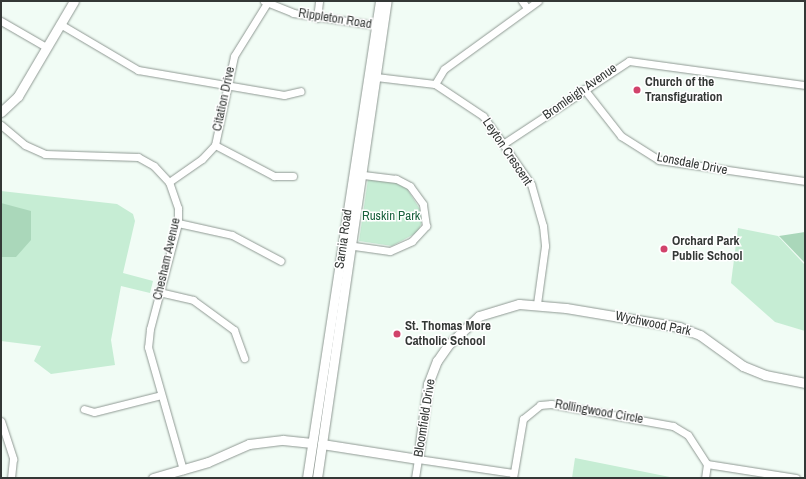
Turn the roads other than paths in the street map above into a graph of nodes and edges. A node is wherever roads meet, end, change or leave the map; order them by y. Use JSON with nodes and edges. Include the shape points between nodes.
{"nodes":[{"id":1,"x":74,"y":1,"type":"edge"},
{"id":2,"x":319,"y":1,"type":"edge"},
{"id":3,"x":380,"y":1,"type":"edge"},
{"id":4,"x":388,"y":1,"type":"edge"},
{"id":5,"x":522,"y":1,"type":"edge"},
{"id":6,"x":538,"y":1,"type":"edge"},
{"id":7,"x":266,"y":2,"type":"edge"},
{"id":8,"x":527,"y":8,"type":"junction"},
{"id":9,"x":317,"y":18,"type":"junction"},
{"id":10,"x":1,"y":21,"type":"edge"},
{"id":11,"x":60,"y":24,"type":"junction"},
{"id":12,"x":380,"y":25,"type":"junction"},
{"id":13,"x":46,"y":48,"type":"junction"},
{"id":14,"x":376,"y":77,"type":"junction"},
{"id":15,"x":435,"y":84,"type":"junction"},
{"id":16,"x":805,"y":85,"type":"edge"},
{"id":17,"x":226,"y":87,"type":"junction"},
{"id":18,"x":584,"y":89,"type":"junction"},
{"id":19,"x":301,"y":91,"type":"dead end"},
{"id":20,"x":1,"y":112,"type":"edge"},
{"id":21,"x":1,"y":125,"type":"edge"},
{"id":22,"x":503,"y":144,"type":"junction"},
{"id":23,"x":215,"y":145,"type":"junction"},
{"id":24,"x":358,"y":174,"type":"junction"},
{"id":25,"x":294,"y":176,"type":"dead end"},
{"id":26,"x":805,"y":181,"type":"edge"},
{"id":27,"x":169,"y":182,"type":"junction"},
{"id":28,"x":178,"y":223,"type":"junction"},
{"id":29,"x":348,"y":245,"type":"junction"},
{"id":30,"x":281,"y":262,"type":"dead end"},
{"id":31,"x":160,"y":292,"type":"junction"},
{"id":32,"x":537,"y":304,"type":"junction"},
{"id":33,"x":244,"y":358,"type":"dead end"},
{"id":34,"x":805,"y":383,"type":"edge"},
{"id":35,"x":161,"y":395,"type":"junction"},
{"id":36,"x":84,"y":409,"type":"dead end"},
{"id":37,"x":1,"y":421,"type":"edge"},
{"id":38,"x":312,"y":443,"type":"junction"},
{"id":39,"x":322,"y":444,"type":"junction"},
{"id":40,"x":418,"y":459,"type":"junction"},
{"id":41,"x":707,"y":464,"type":"junction"},
{"id":42,"x":182,"y":470,"type":"junction"},
{"id":43,"x":513,"y":476,"type":"edge"},
{"id":44,"x":11,"y":478,"type":"edge"},
{"id":45,"x":153,"y":478,"type":"edge"},
{"id":46,"x":308,"y":478,"type":"edge"},
{"id":47,"x":317,"y":478,"type":"edge"},
{"id":48,"x":415,"y":478,"type":"edge"},
{"id":49,"x":705,"y":478,"type":"edge"},
{"id":50,"x":796,"y":478,"type":"edge"}],
"edges":[{"from":1,"to":11,"type":"street"},
{"from":2,"to":9,"type":"street"},
{"from":3,"to":12,"type":"street","name":"Sarnia Road"},
{"from":4,"to":12,"type":"street","name":"Sarnia Road"},
{"from":5,"to":8,"type":"street"},
{"from":6,"to":8,"type":"street"},
{"from":7,"to":9,"type":"street","name":"Rippleton Road"},
{"from":7,"to":17,"type":"street","name":"Citation Drive","via":[[234,56]]},
{"from":8,"to":15,"type":"street","via":[[444,70]]},
{"from":9,"to":12,"type":"street","name":"Rippleton Road"},
{"from":10,"to":13,"type":"street"},
{"from":11,"to":13,"type":"street"},
{"from":11,"to":17,"type":"street","via":[[138,70]]},
{"from":12,"to":14,"type":"street","name":"Sarnia Road"},
{"from":12,"to":24,"type":"street","name":"Sarnia Road"},
{"from":13,"to":20,"type":"street","via":[[18,96]]},
{"from":14,"to":15,"type":"street","name":"Leyton Crescent"},
{"from":14,"to":24,"type":"street","name":"Sarnia Road"},
{"from":15,"to":22,"type":"street","name":"Leyton Crescent","via":[[483,116]]},
{"from":16,"to":18,"type":"street","name":"Bromleigh Avenue","via":[[641,60],[619,64]]},
{"from":17,"to":19,"type":"street","via":[[284,95]]},
{"from":17,"to":23,"type":"street","name":"Citation Drive"},
{"from":18,"to":22,"type":"street","name":"Bromleigh Avenue"},
{"from":18,"to":26,"type":"street","name":"Lonsdale Drive","via":[[621,136],[659,160]]},
{"from":21,"to":27,"type":"street","name":"Chesham Avenue","via":[[25,145],[45,154],[138,157],[154,166]]},
{"from":22,"to":32,"type":"street","name":"Leyton Crescent","via":[[531,184],[538,206],[545,246]]},
{"from":23,"to":25,"type":"street","via":[[274,176]]},
{"from":23,"to":27,"type":"street","name":"Citation Drive","via":[[202,159]]},
{"from":24,"to":29,"type":"street","name":"Sarnia Road"},
{"from":24,"to":29,"type":"street","via":[[396,179],[410,186],[423,204],[426,226],[412,241],[390,251]]},
{"from":27,"to":28,"type":"street","name":"Chesham Avenue","via":[[178,208]]},
{"from":28,"to":30,"type":"street","via":[[232,235]]},
{"from":28,"to":31,"type":"street","name":"Chesham Avenue"},
{"from":29,"to":38,"type":"street","name":"Sarnia Road"},
{"from":29,"to":39,"type":"street","name":"Sarnia Road"},
{"from":31,"to":33,"type":"street","via":[[193,300],[234,330]]},
{"from":31,"to":35,"type":"street","name":"Chesham Avenue","via":[[148,347]]},
{"from":32,"to":34,"type":"street","name":"Wychwood Park","via":[[679,327],[705,338],[760,374]]},
{"from":32,"to":40,"type":"street","name":"Bloomfield Drive","via":[[500,307],[479,316],[448,345],[428,384]]},
{"from":35,"to":36,"type":"street","via":[[94,412]]},
{"from":35,"to":42,"type":"street","name":"Chesham Avenue"},
{"from":37,"to":44,"type":"street","via":[[13,459]]},
{"from":38,"to":39,"type":"street"},
{"from":38,"to":42,"type":"street","via":[[283,440],[248,444]]},
{"from":38,"to":46,"type":"street","name":"Sarnia Road"},
{"from":39,"to":40,"type":"street"},
{"from":39,"to":47,"type":"street","name":"Sarnia Road"},
{"from":40,"to":43,"type":"street"},
{"from":40,"to":48,"type":"street","name":"Bloomfield Drive"},
{"from":41,"to":43,"type":"street","name":"Rollingwood Circle","via":[[688,435],[673,426],[551,404],[540,405],[524,419]]},
{"from":41,"to":49,"type":"street"},
{"from":41,"to":50,"type":"street"},
{"from":42,"to":45,"type":"street"}]}
